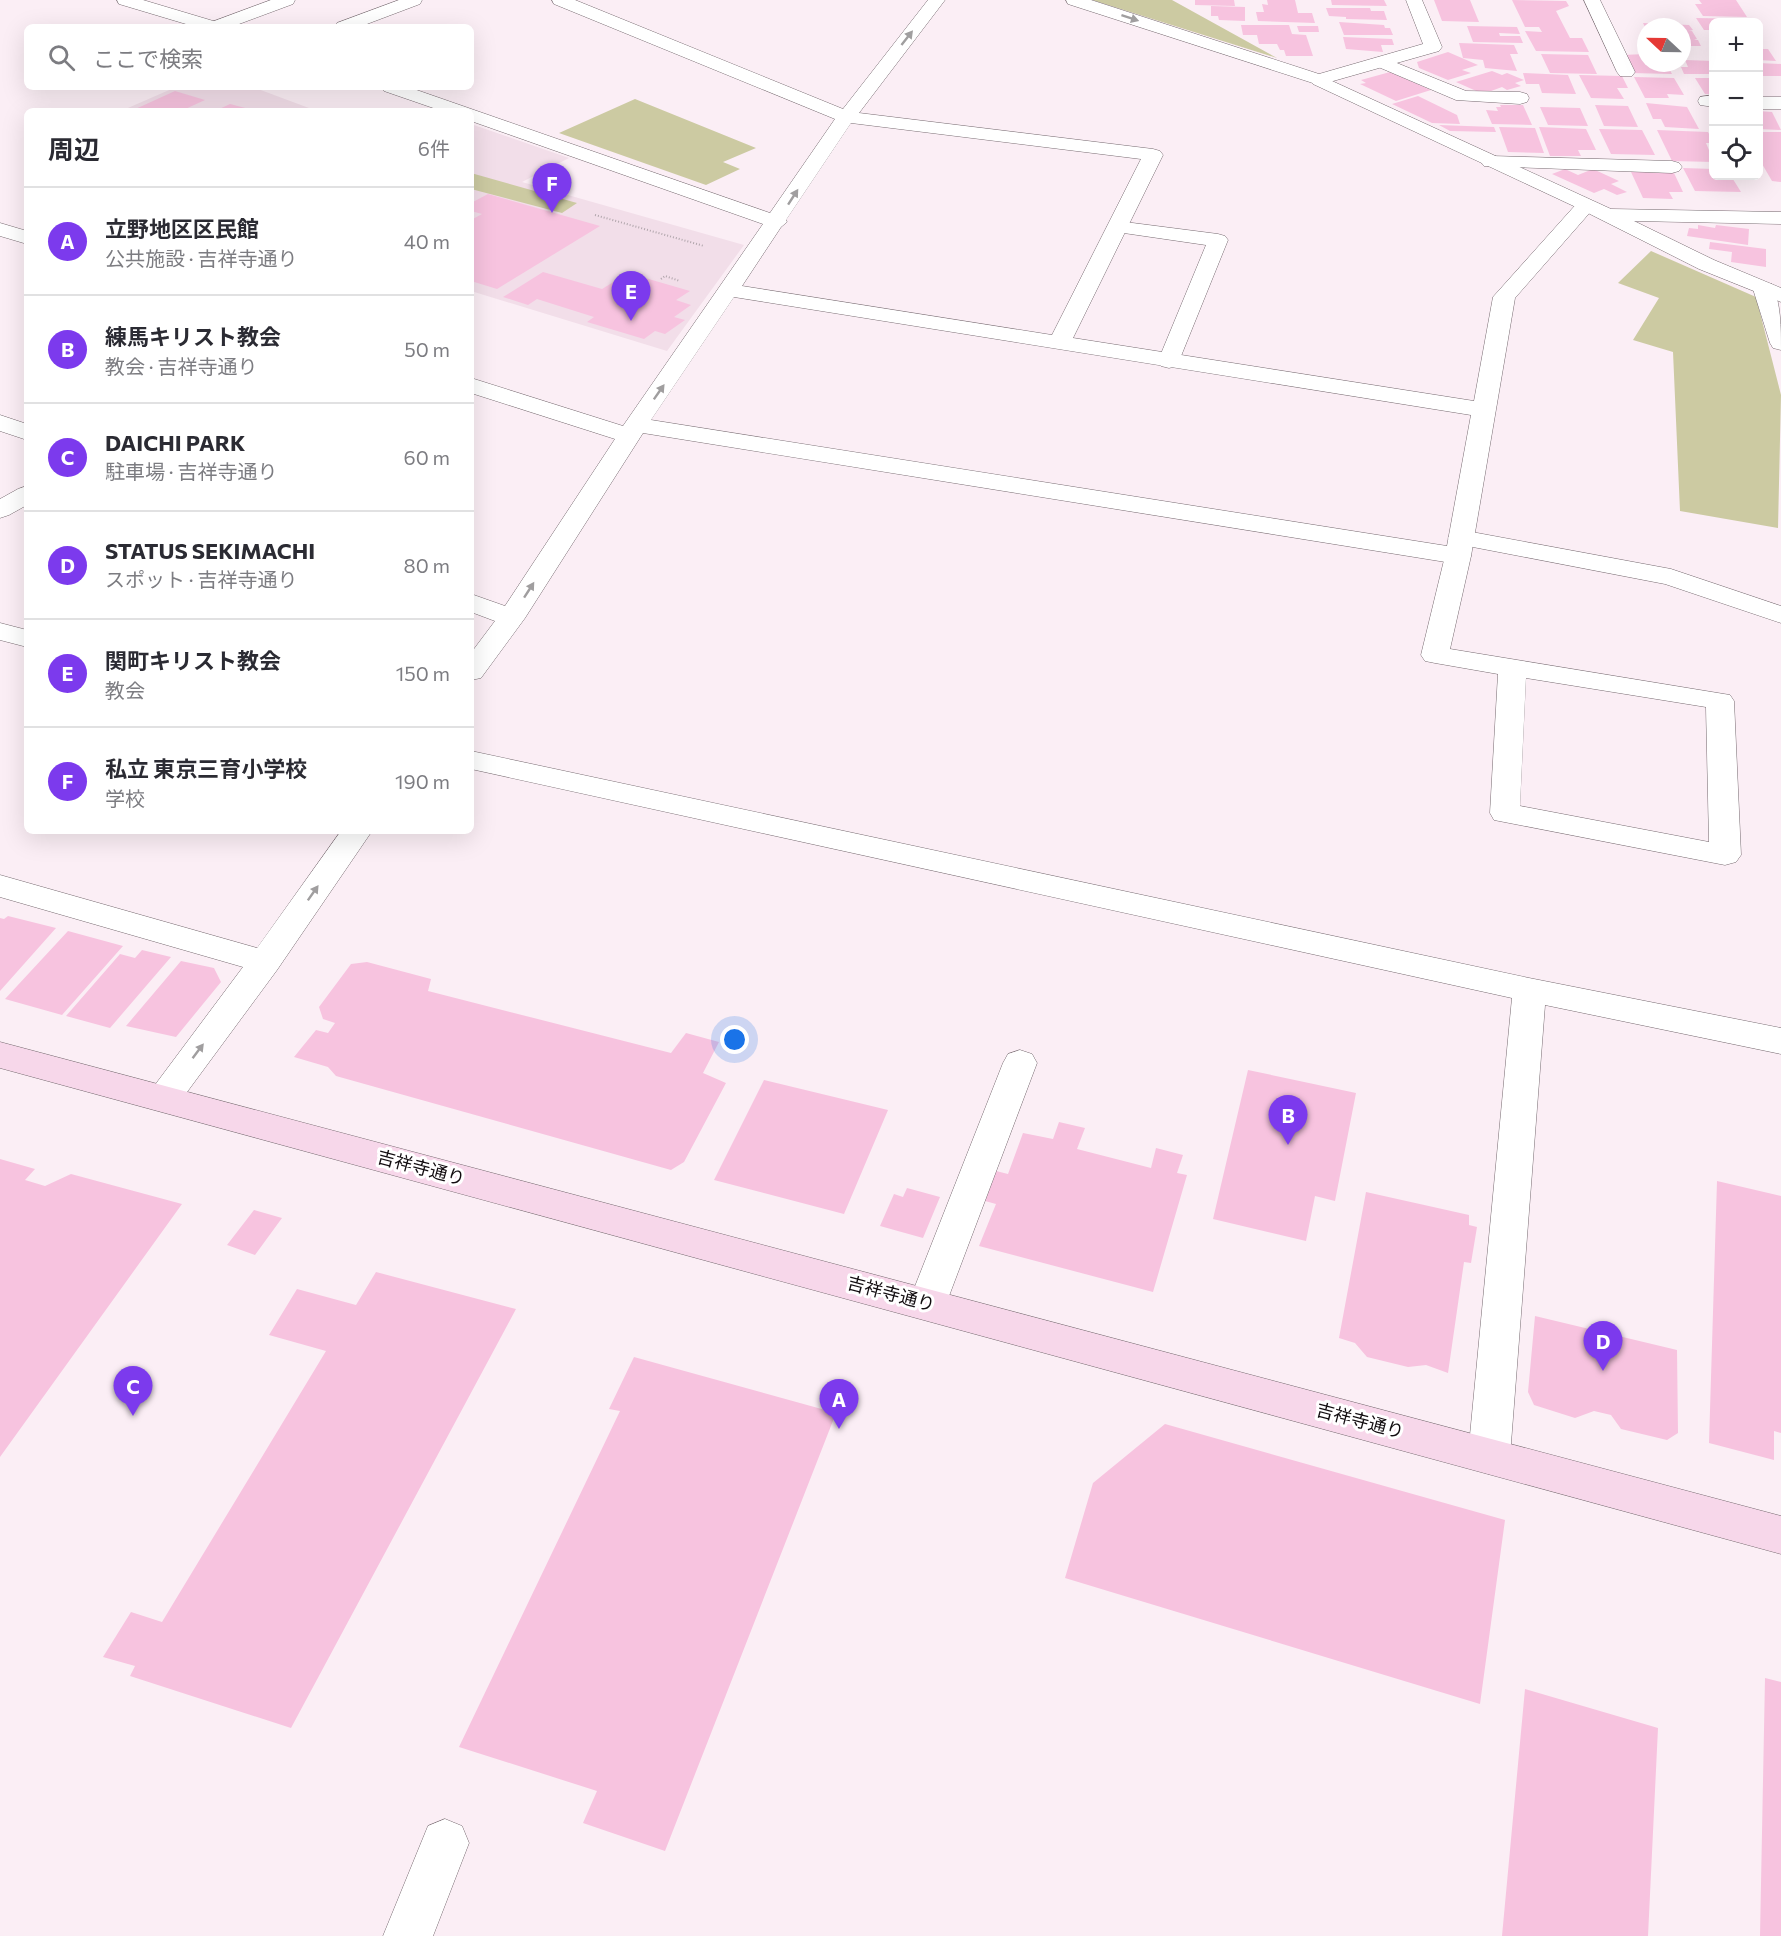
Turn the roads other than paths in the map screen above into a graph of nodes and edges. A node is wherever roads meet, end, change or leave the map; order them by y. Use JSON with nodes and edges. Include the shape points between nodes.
{"nodes":[{"id":1,"x":125,"y":0,"type":"edge"},
{"id":2,"x":288,"y":0,"type":"edge"},
{"id":3,"x":414,"y":0,"type":"edge"},
{"id":4,"x":560,"y":0,"type":"edge"},
{"id":5,"x":937,"y":0,"type":"edge"},
{"id":6,"x":1074,"y":0,"type":"edge"},
{"id":7,"x":1414,"y":0,"type":"edge"},
{"id":8,"x":1592,"y":0,"type":"edge"},
{"id":9,"x":204,"y":24,"type":"edge"},
{"id":10,"x":222,"y":24,"type":"edge"},
{"id":11,"x":351,"y":24,"type":"edge"},
{"id":12,"x":1382,"y":62,"type":"junction"},
{"id":13,"x":1626,"y":72,"type":"dead end"},
{"id":14,"x":1319,"y":80,"type":"junction"},
{"id":15,"x":399,"y":90,"type":"edge"},
{"id":16,"x":1520,"y":98,"type":"dead end"},
{"id":17,"x":1763,"y":103,"type":"edge"},
{"id":18,"x":1781,"y":103,"type":"edge"},
{"id":19,"x":450,"y":108,"type":"edge"},
{"id":20,"x":474,"y":116,"type":"edge"},
{"id":21,"x":846,"y":117,"type":"junction"},
{"id":22,"x":1491,"y":162,"type":"junction"},
{"id":23,"x":1672,"y":167,"type":"dead end"},
{"id":24,"x":1595,"y":209,"type":"junction"},
{"id":25,"x":1781,"y":218,"type":"edge"},
{"id":26,"x":777,"y":222,"type":"junction"},
{"id":27,"x":1117,"y":227,"type":"junction"},
{"id":28,"x":0,"y":229,"type":"edge"},
{"id":29,"x":24,"y":237,"type":"edge"},
{"id":30,"x":729,"y":290,"type":"junction"},
{"id":31,"x":1773,"y":292,"type":"edge"},
{"id":32,"x":1059,"y":343,"type":"junction"},
{"id":33,"x":1781,"y":343,"type":"edge"},
{"id":34,"x":1169,"y":361,"type":"junction"},
{"id":35,"x":474,"y":385,"type":"edge"},
{"id":36,"x":1484,"y":410,"type":"junction"},
{"id":37,"x":0,"y":422,"type":"edge"},
{"id":38,"x":632,"y":431,"type":"junction"},
{"id":39,"x":24,"y":432,"type":"edge"},
{"id":40,"x":24,"y":496,"type":"edge"},
{"id":41,"x":0,"y":510,"type":"edge"},
{"id":42,"x":1460,"y":547,"type":"junction"},
{"id":43,"x":474,"y":603,"type":"edge"},
{"id":44,"x":1781,"y":615,"type":"edge"},
{"id":45,"x":511,"y":618,"type":"junction"},
{"id":46,"x":0,"y":631,"type":"edge"},
{"id":47,"x":24,"y":638,"type":"edge"},
{"id":48,"x":474,"y":668,"type":"edge"},
{"id":49,"x":1512,"y":668,"type":"junction"},
{"id":50,"x":474,"y":761,"type":"edge"},
{"id":51,"x":355,"y":834,"type":"edge"},
{"id":52,"x":0,"y":886,"type":"edge"},
{"id":53,"x":265,"y":962,"type":"junction"},
{"id":54,"x":1529,"y":990,"type":"junction"},
{"id":55,"x":1781,"y":1041,"type":"edge"},
{"id":56,"x":0,"y":1055,"type":"edge"},
{"id":57,"x":1020,"y":1063,"type":"dead end"},
{"id":58,"x":164,"y":1098,"type":"junction"},
{"id":59,"x":927,"y":1304,"type":"junction"},
{"id":60,"x":1489,"y":1456,"type":"junction"},
{"id":61,"x":1781,"y":1535,"type":"edge"},
{"id":62,"x":446,"y":1843,"type":"dead end"},
{"id":63,"x":408,"y":1936,"type":"edge"}],
"edges":[{"from":1,"to":9,"type":"street"},
{"from":2,"to":10,"type":"street"},
{"from":3,"to":11,"type":"street"},
{"from":4,"to":21,"type":"street"},
{"from":21,"to":5,"type":"street","one_way":true},
{"from":6,"to":14,"type":"street","one_way":true},
{"from":7,"to":12,"type":"street","via":[[1433,47]]},
{"from":8,"to":13,"type":"street"},
{"from":12,"to":14,"type":"street"},
{"from":12,"to":16,"type":"street","via":[[1463,96]]},
{"from":14,"to":22,"type":"street"},
{"from":15,"to":19,"type":"street"},
{"from":17,"to":18,"type":"street"},
{"from":20,"to":26,"type":"street"},
{"from":26,"to":21,"type":"street","one_way":true},
{"from":21,"to":27,"type":"street","via":[[1153,155]]},
{"from":22,"to":23,"type":"street"},
{"from":22,"to":24,"type":"street"},
{"from":24,"to":25,"type":"street"},
{"from":24,"to":31,"type":"street","via":[[1718,270]]},
{"from":24,"to":36,"type":"street","via":[[1504,297]]},
{"from":26,"to":30,"type":"street"},
{"from":27,"to":32,"type":"street"},
{"from":27,"to":34,"type":"street","via":[[1218,240]]},
{"from":28,"to":29,"type":"street"},
{"from":30,"to":32,"type":"street"},
{"from":38,"to":30,"type":"street","one_way":true},
{"from":31,"to":33,"type":"street"},
{"from":32,"to":34,"type":"street"},
{"from":34,"to":36,"type":"street"},
{"from":35,"to":38,"type":"street"},
{"from":36,"to":42,"type":"street"},
{"from":37,"to":39,"type":"street"},
{"from":38,"to":42,"type":"street"},
{"from":45,"to":38,"type":"street","one_way":true},
{"from":40,"to":41,"type":"street"},
{"from":42,"to":44,"type":"street","via":[[1671,577]]},
{"from":42,"to":49,"type":"street","via":[[1435,655]]},
{"from":43,"to":45,"type":"street"},
{"from":45,"to":48,"type":"street"},
{"from":46,"to":47,"type":"street"},
{"from":49,"to":49,"type":"street","via":[[1719,701],[1725,855],[1505,813]]},
{"from":50,"to":54,"type":"street"},
{"from":53,"to":51,"type":"street","one_way":true},
{"from":52,"to":53,"type":"street"},
{"from":58,"to":53,"type":"street","one_way":true},
{"from":54,"to":55,"type":"street"},
{"from":54,"to":60,"type":"street"},
{"from":56,"to":58,"type":"main road","name":"吉祥寺通り"},
{"from":57,"to":59,"type":"street"},
{"from":58,"to":59,"type":"main road","name":"吉祥寺通り"},
{"from":59,"to":60,"type":"main road","name":"吉祥寺通り"},
{"from":60,"to":61,"type":"main road","name":"吉祥寺通り"},
{"from":62,"to":63,"type":"street"}]}
